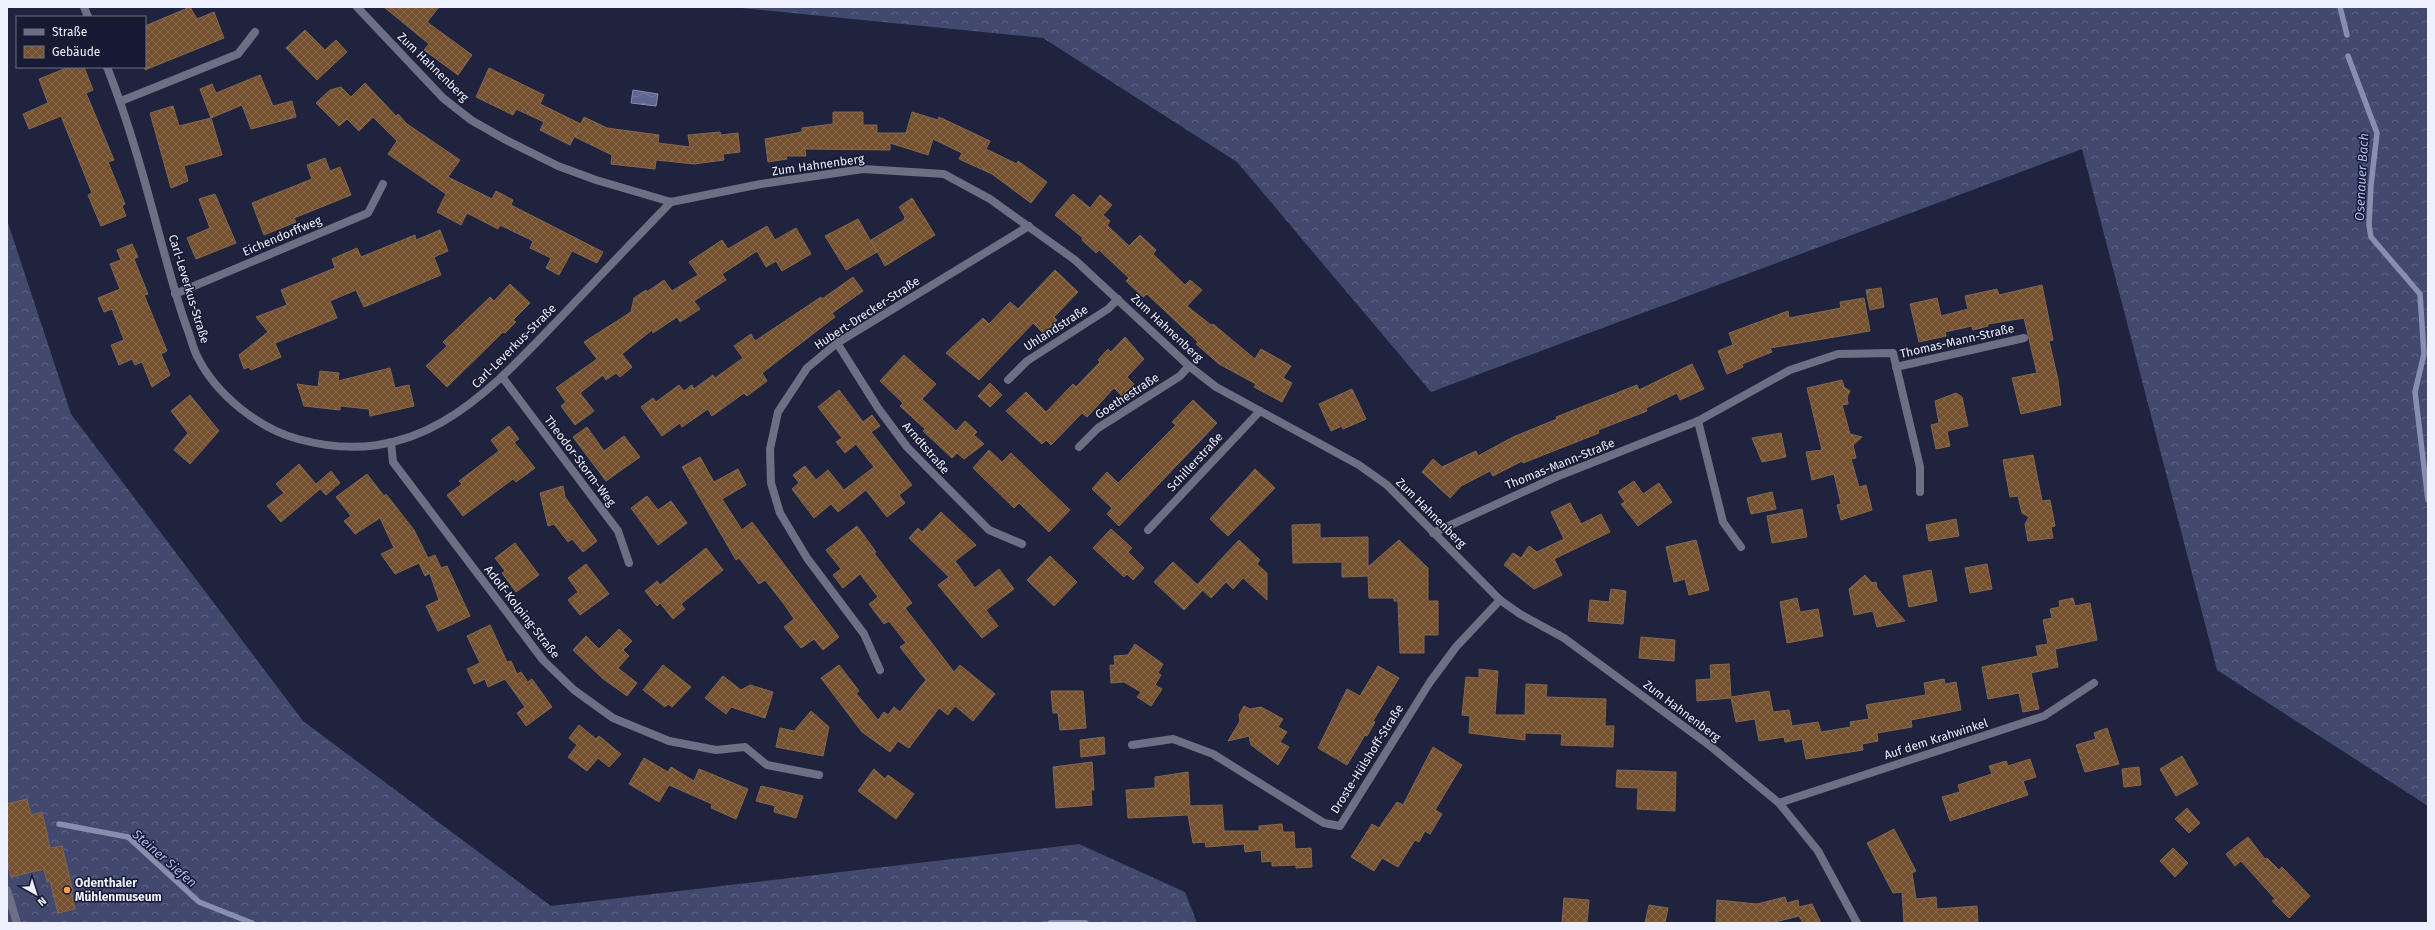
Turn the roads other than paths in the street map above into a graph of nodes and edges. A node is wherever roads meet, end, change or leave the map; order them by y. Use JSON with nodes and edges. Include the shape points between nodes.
{"nodes":[{"id":1,"x":357,"y":7,"type":"edge"},
{"id":2,"x":256,"y":32,"type":"dead end"},
{"id":3,"x":107,"y":68,"type":"edge"},
{"id":4,"x":121,"y":101,"type":"junction"},
{"id":5,"x":383,"y":184,"type":"dead end"},
{"id":6,"x":671,"y":202,"type":"junction"},
{"id":7,"x":1029,"y":226,"type":"junction"},
{"id":8,"x":175,"y":294,"type":"junction"},
{"id":9,"x":1118,"y":299,"type":"junction"},
{"id":10,"x":2024,"y":338,"type":"dead end"},
{"id":11,"x":837,"y":343,"type":"junction"},
{"id":12,"x":1189,"y":366,"type":"junction"},
{"id":13,"x":1896,"y":367,"type":"junction"},
{"id":14,"x":503,"y":378,"type":"junction"},
{"id":15,"x":1008,"y":380,"type":"dead end"},
{"id":16,"x":1260,"y":411,"type":"junction"},
{"id":17,"x":1698,"y":421,"type":"junction"},
{"id":18,"x":391,"y":442,"type":"junction"},
{"id":19,"x":1079,"y":447,"type":"dead end"},
{"id":20,"x":1920,"y":492,"type":"dead end"},
{"id":21,"x":1148,"y":530,"type":"dead end"},
{"id":22,"x":1433,"y":533,"type":"junction"},
{"id":23,"x":1022,"y":544,"type":"dead end"},
{"id":24,"x":1741,"y":547,"type":"dead end"},
{"id":25,"x":629,"y":563,"type":"dead end"},
{"id":26,"x":1500,"y":600,"type":"junction"},
{"id":27,"x":880,"y":670,"type":"dead end"},
{"id":28,"x":2094,"y":683,"type":"dead end"},
{"id":29,"x":1132,"y":745,"type":"dead end"},
{"id":30,"x":819,"y":775,"type":"dead end"},
{"id":31,"x":1779,"y":803,"type":"junction"},
{"id":32,"x":7,"y":890,"type":"edge"},
{"id":33,"x":17,"y":923,"type":"edge"},
{"id":34,"x":1857,"y":923,"type":"edge"}],
"edges":[{"from":1,"to":6,"type":"street","name":"Zum Hahnenberg","via":[[443,98],[471,120],[558,166]]},
{"from":2,"to":4,"type":"street","via":[[238,54]]},
{"from":3,"to":4,"type":"street","name":"Carl-Leverkus-Straße"},
{"from":4,"to":8,"type":"street","name":"Carl-Leverkus-Straße"},
{"from":5,"to":8,"type":"street","name":"Eichendorffweg","via":[[368,213]]},
{"from":6,"to":7,"type":"street","name":"Zum Hahnenberg","via":[[761,184],[863,169],[944,174],[990,199]]},
{"from":6,"to":14,"type":"street","name":"Carl-Leverkus-Straße"},
{"from":7,"to":9,"type":"street","name":"Zum Hahnenberg","via":[[1075,260]]},
{"from":7,"to":11,"type":"street","name":"Hubert-Drecker-Straße"},
{"from":8,"to":18,"type":"street","name":"Carl-Leverkus-Straße","via":[[198,358],[216,383],[242,410],[284,435],[322,446],[360,447]]},
{"from":9,"to":12,"type":"street","name":"Zum Hahnenberg"},
{"from":9,"to":15,"type":"street","name":"Uhlandstraße","via":[[1108,309],[1027,361]]},
{"from":10,"to":13,"type":"street","name":"Thomas-Mann-Straße"},
{"from":11,"to":23,"type":"street","name":"Arndtstraße","via":[[906,447],[990,530]]},
{"from":11,"to":27,"type":"street","name":"Hubert-Drecker-Straße","via":[[807,368],[778,412],[770,449],[771,483],[780,513],[792,537],[864,634]]},
{"from":12,"to":16,"type":"street","name":"Zum Hahnenberg","via":[[1216,387]]},
{"from":12,"to":19,"type":"street","name":"Goethestraße","via":[[1180,376],[1098,428]]},
{"from":13,"to":17,"type":"street","name":"Thomas-Mann-Straße","via":[[1894,353],[1838,354],[1790,370]]},
{"from":13,"to":20,"type":"street","name":"Thomas-Mann-Straße","via":[[1920,467]]},
{"from":14,"to":18,"type":"street","name":"Carl-Leverkus-Straße","via":[[470,405],[433,428]]},
{"from":14,"to":25,"type":"street","name":"Theodor-Storm-Weg","via":[[618,531]]},
{"from":16,"to":21,"type":"street","name":"Schillerstraße"},
{"from":16,"to":22,"type":"street","name":"Zum Hahnenberg","via":[[1359,465],[1387,485]]},
{"from":17,"to":22,"type":"street","name":"Thomas-Mann-Straße","via":[[1556,477]]},
{"from":17,"to":24,"type":"street","via":[[1723,522]]},
{"from":18,"to":30,"type":"street","name":"Adolf-Kolping-Straße","via":[[393,462],[543,660],[574,690],[613,718],[669,741],[716,750],[745,747],[767,765]]},
{"from":22,"to":26,"type":"street","name":"Zum Hahnenberg"},
{"from":26,"to":29,"type":"street","name":"Droste-Hülshoff-Straße","via":[[1456,647],[1430,682],[1340,826],[1324,823],[1213,754],[1173,739]]},
{"from":26,"to":31,"type":"street","name":"Zum Hahnenberg","via":[[1564,638],[1709,745]]},
{"from":28,"to":31,"type":"street","name":"Auf dem Krahwinkel","via":[[2044,716]]},
{"from":31,"to":34,"type":"street","name":"Zum Hahnenberg","via":[[1818,851]]},
{"from":32,"to":33,"type":"street"}]}
